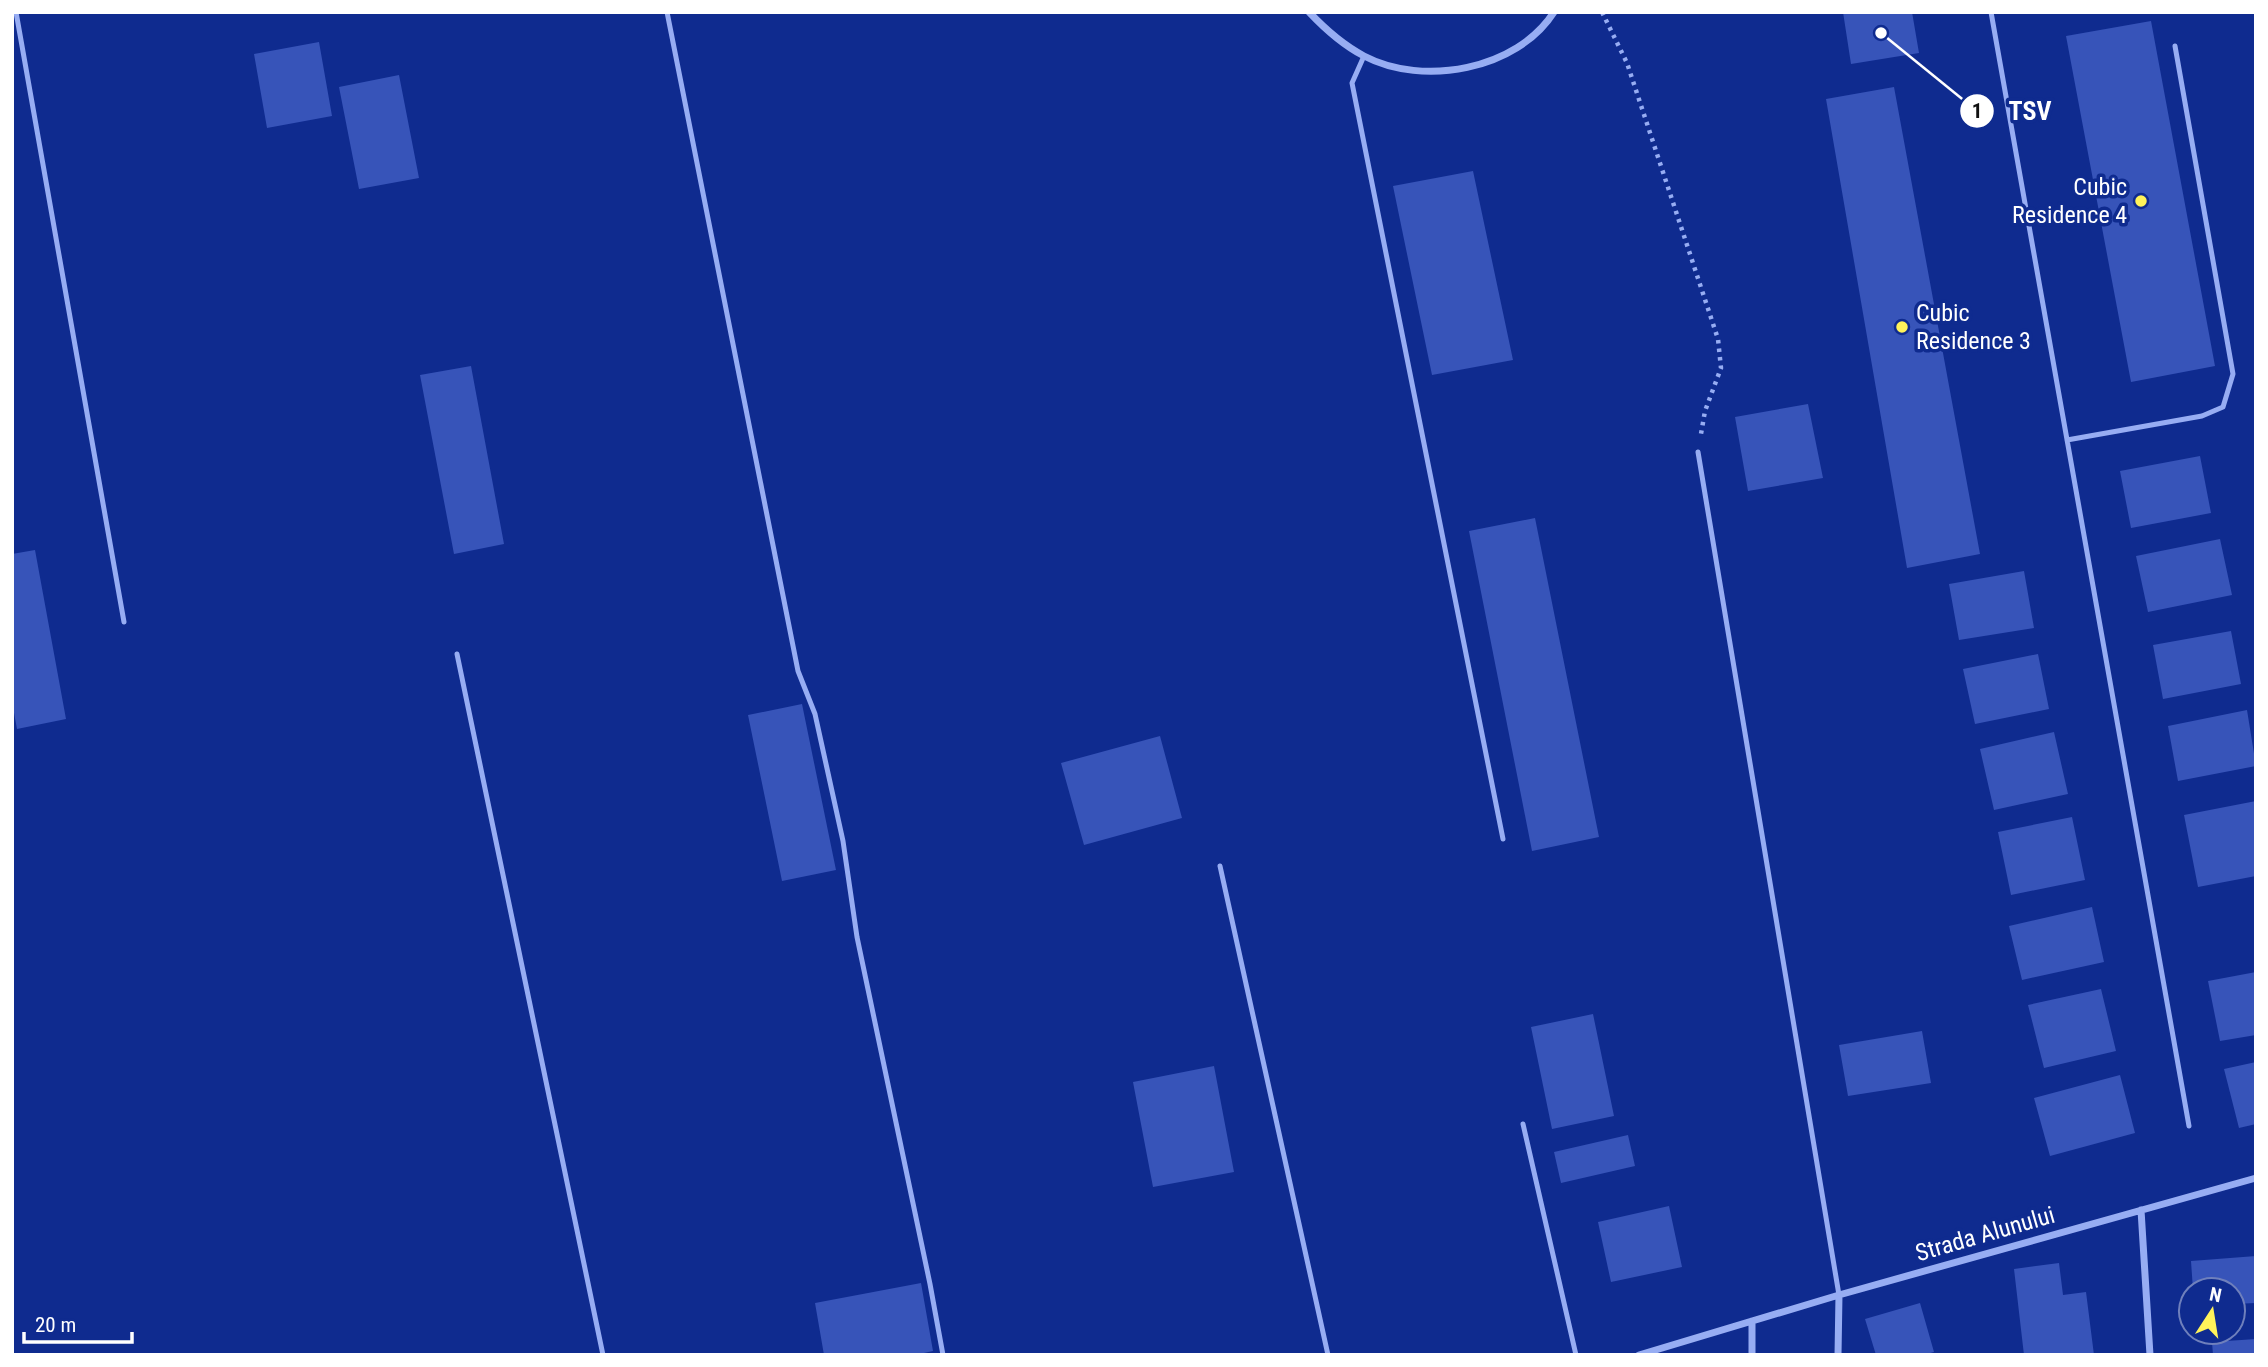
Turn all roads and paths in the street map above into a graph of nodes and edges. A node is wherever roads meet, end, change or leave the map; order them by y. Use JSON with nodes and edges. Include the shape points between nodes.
{"nodes":[{"id":1,"x":16,"y":12,"type":"edge"},
{"id":2,"x":667,"y":12,"type":"edge"},
{"id":3,"x":1309,"y":12,"type":"edge"},
{"id":4,"x":1554,"y":12,"type":"edge"},
{"id":5,"x":1602,"y":12,"type":"edge"},
{"id":6,"x":1990,"y":12,"type":"edge"},
{"id":7,"x":2175,"y":46,"type":"dead end"},
{"id":8,"x":1364,"y":56,"type":"junction"},
{"id":9,"x":2067,"y":440,"type":"junction"},
{"id":10,"x":1698,"y":452,"type":"joint"},
{"id":11,"x":124,"y":622,"type":"dead end"},
{"id":12,"x":457,"y":654,"type":"dead end"},
{"id":13,"x":1503,"y":839,"type":"dead end"},
{"id":14,"x":1220,"y":866,"type":"dead end"},
{"id":15,"x":1523,"y":1124,"type":"dead end"},
{"id":16,"x":2189,"y":1126,"type":"dead end"},
{"id":17,"x":2256,"y":1178,"type":"edge"},
{"id":18,"x":2141,"y":1210,"type":"junction"},
{"id":19,"x":1839,"y":1295,"type":"junction"},
{"id":20,"x":1752,"y":1321,"type":"junction"},
{"id":21,"x":603,"y":1355,"type":"edge"},
{"id":22,"x":943,"y":1355,"type":"edge"},
{"id":23,"x":1328,"y":1355,"type":"edge"},
{"id":24,"x":1576,"y":1355,"type":"edge"},
{"id":25,"x":1639,"y":1355,"type":"edge"},
{"id":26,"x":1752,"y":1355,"type":"edge"},
{"id":27,"x":1838,"y":1355,"type":"edge"},
{"id":28,"x":2150,"y":1355,"type":"edge"}],
"edges":[{"from":1,"to":11,"type":"lane"},
{"from":2,"to":22,"type":"lane","via":[[798,671],[815,714],[842,841],[857,937]]},
{"from":3,"to":8,"type":"street"},
{"from":4,"to":8,"type":"street","via":[[1544,27],[1517,49],[1486,63],[1423,70]]},
{"from":5,"to":10,"type":"path","via":[[1627,63],[1718,339],[1721,368],[1705,411]]},
{"from":6,"to":9,"type":"lane"},
{"from":7,"to":9,"type":"lane","via":[[2233,374],[2223,407],[2202,416]]},
{"from":8,"to":13,"type":"lane","via":[[1352,83]]},
{"from":9,"to":16,"type":"lane"},
{"from":10,"to":19,"type":"lane"},
{"from":12,"to":21,"type":"lane"},
{"from":14,"to":23,"type":"lane"},
{"from":15,"to":24,"type":"lane"},
{"from":17,"to":18,"type":"street","name":"Strada Alunului"},
{"from":18,"to":19,"type":"street","name":"Strada Alunului"},
{"from":18,"to":28,"type":"street"},
{"from":19,"to":20,"type":"street","name":"Strada Alunului"},
{"from":19,"to":27,"type":"street"},
{"from":20,"to":25,"type":"street","name":"Strada Alunului"},
{"from":20,"to":26,"type":"street"}]}
